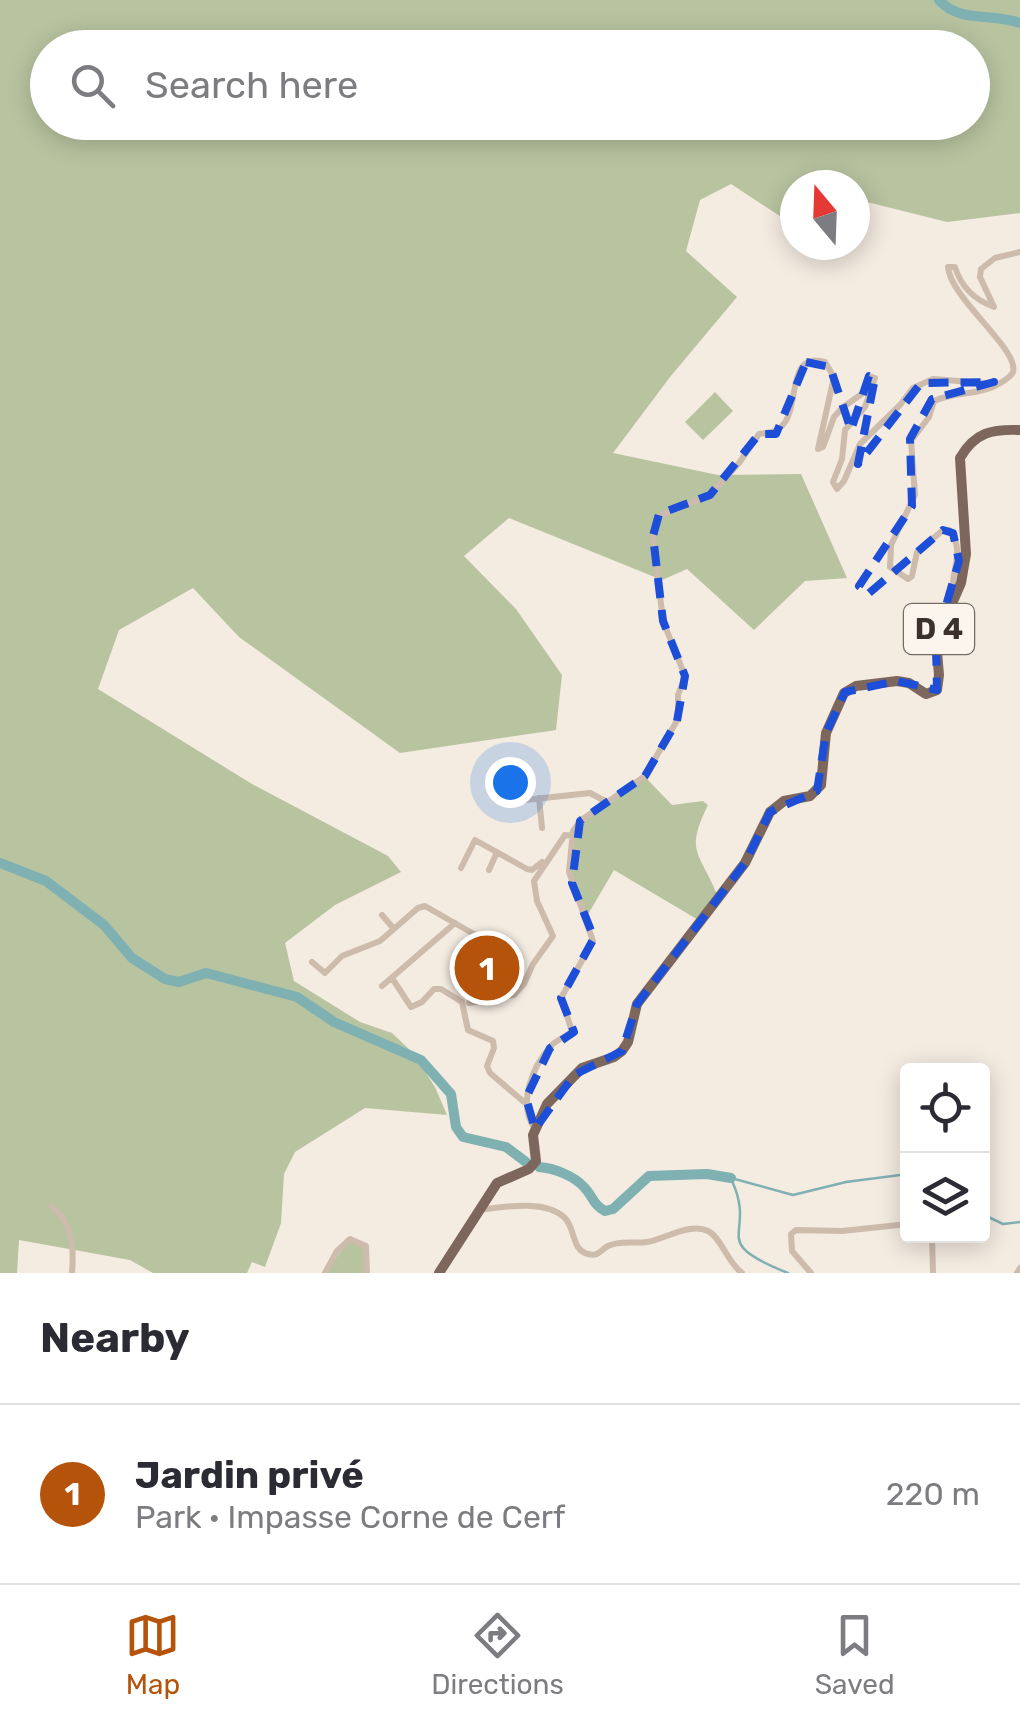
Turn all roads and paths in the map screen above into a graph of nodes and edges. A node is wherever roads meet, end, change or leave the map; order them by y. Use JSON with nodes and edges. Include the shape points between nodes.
{"nodes":[{"id":1,"x":1020,"y":252,"type":"edge"},
{"id":2,"x":996,"y":384,"type":"junction"},
{"id":3,"x":1020,"y":430,"type":"edge"},
{"id":4,"x":954,"y":594,"type":"junction"},
{"id":5,"x":539,"y":798,"type":"junction"},
{"id":6,"x":507,"y":802,"type":"dead end"},
{"id":7,"x":608,"y":802,"type":"junction"},
{"id":8,"x":542,"y":828,"type":"dead end"},
{"id":9,"x":572,"y":836,"type":"junction"},
{"id":10,"x":498,"y":852,"type":"junction"},
{"id":11,"x":548,"y":859,"type":"junction"},
{"id":12,"x":461,"y":868,"type":"dead end"},
{"id":13,"x":489,"y":870,"type":"dead end"},
{"id":14,"x":382,"y":916,"type":"dead end"},
{"id":15,"x":455,"y":923,"type":"junction"},
{"id":16,"x":394,"y":929,"type":"junction"},
{"id":17,"x":498,"y":948,"type":"dead end"},
{"id":18,"x":312,"y":962,"type":"dead end"},
{"id":19,"x":392,"y":978,"type":"junction"},
{"id":20,"x":382,"y":986,"type":"dead end"},
{"id":21,"x":470,"y":1003,"type":"dead end"},
{"id":22,"x":525,"y":1102,"type":"junction"},
{"id":23,"x":535,"y":1129,"type":"junction"},
{"id":24,"x":51,"y":1206,"type":"dead end"},
{"id":25,"x":478,"y":1210,"type":"junction"},
{"id":26,"x":900,"y":1225,"type":"edge"},
{"id":27,"x":932,"y":1243,"type":"edge"},
{"id":28,"x":72,"y":1273,"type":"edge"},
{"id":29,"x":324,"y":1273,"type":"edge"},
{"id":30,"x":368,"y":1273,"type":"edge"},
{"id":31,"x":439,"y":1273,"type":"edge"},
{"id":32,"x":742,"y":1273,"type":"edge"},
{"id":33,"x":811,"y":1273,"type":"edge"},
{"id":34,"x":933,"y":1273,"type":"edge"}],
"edges":[{"from":1,"to":2,"type":"street","via":[[981,269],[994,307],[964,287],[955,267],[947,270],[1014,362],[1012,376]]},
{"from":2,"to":4,"type":"street","via":[[934,401],[910,441],[915,495],[892,545],[890,567],[908,579],[917,552],[949,530],[958,561]]},
{"from":2,"to":7,"type":"street","via":[[933,379],[913,388],[860,444],[837,489],[845,430],[866,408],[875,378],[868,376],[863,392],[842,408],[818,449],[834,378],[830,367],[806,362],[781,426],[760,434],[710,494],[657,516],[653,536],[664,621],[685,676],[678,719],[645,776]]},
{"from":3,"to":4,"type":"main road","number":"D 4","via":[[980,434],[960,458],[966,554]]},
{"from":4,"to":23,"type":"main road","number":"D 4","via":[[936,640],[936,690],[926,694],[897,680],[844,693],[826,733],[817,791],[784,800],[770,812],[745,863],[637,1004],[628,1042],[614,1057],[574,1075]]},
{"from":5,"to":6,"type":"street"},
{"from":5,"to":7,"type":"street","via":[[590,792]]},
{"from":5,"to":8,"type":"street"},
{"from":7,"to":9,"type":"street","via":[[575,826]]},
{"from":9,"to":11,"type":"street"},
{"from":9,"to":22,"type":"street","via":[[569,872],[593,941],[561,998],[572,1031],[540,1062]]},
{"from":10,"to":11,"type":"street","via":[[530,870]]},
{"from":10,"to":12,"type":"street","via":[[476,840]]},
{"from":10,"to":13,"type":"street"},
{"from":11,"to":21,"type":"street","via":[[534,888],[552,940],[514,995]]},
{"from":14,"to":16,"type":"street"},
{"from":15,"to":16,"type":"street","via":[[426,906]]},
{"from":15,"to":17,"type":"street"},
{"from":15,"to":19,"type":"street"},
{"from":16,"to":18,"type":"street","via":[[342,956],[325,973]]},
{"from":19,"to":20,"type":"street"},
{"from":19,"to":22,"type":"street","via":[[411,1007],[434,989],[462,1002],[468,1030],[493,1041],[490,1073]]},
{"from":22,"to":23,"type":"street"},
{"from":23,"to":25,"type":"main road","number":"D 4","via":[[536,1160],[497,1182]]},
{"from":24,"to":28,"type":"street","via":[[73,1241]]},
{"from":25,"to":31,"type":"main road","number":"D 4"},
{"from":25,"to":32,"type":"street","via":[[550,1210],[564,1217],[578,1249],[590,1255],[622,1242],[708,1230]]},
{"from":26,"to":33,"type":"street","via":[[796,1230],[792,1251]]},
{"from":27,"to":34,"type":"street"},
{"from":29,"to":30,"type":"street","via":[[350,1238],[366,1246]]}]}
